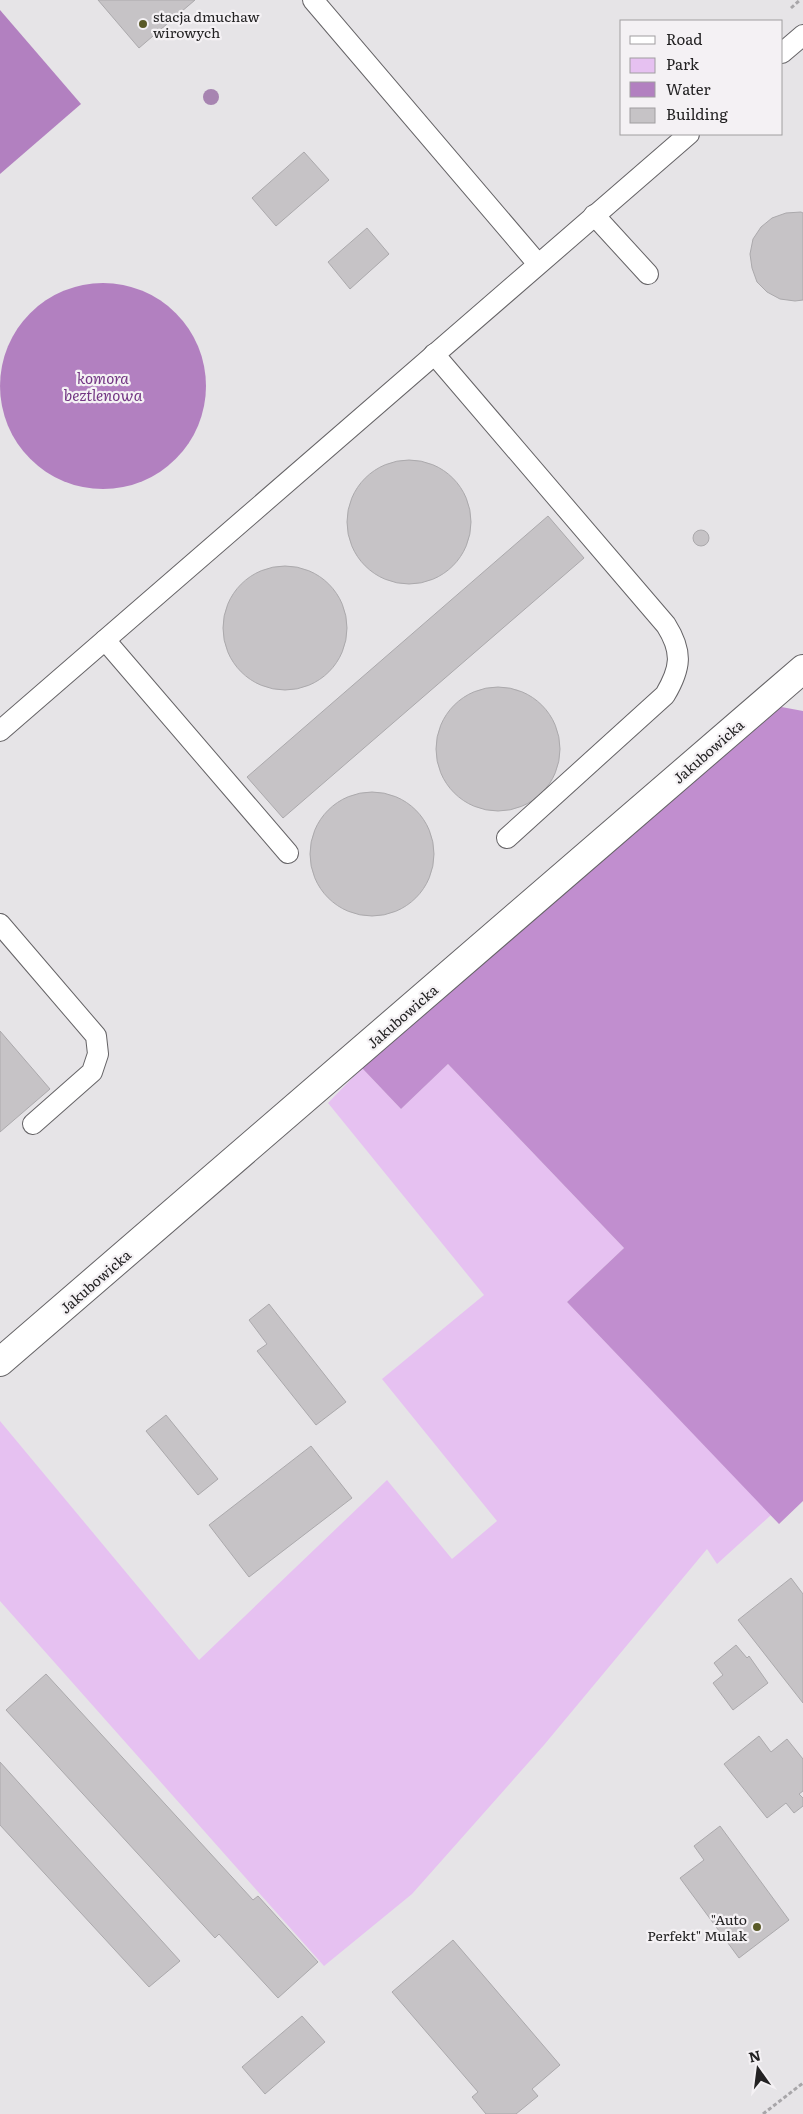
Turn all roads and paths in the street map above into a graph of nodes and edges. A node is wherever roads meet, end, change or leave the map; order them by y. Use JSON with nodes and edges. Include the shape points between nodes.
{"nodes":[{"id":1,"x":313,"y":0,"type":"edge"},
{"id":2,"x":803,"y":35,"type":"edge"},
{"id":3,"x":783,"y":53,"type":"edge"},
{"id":4,"x":687,"y":135,"type":"edge"},
{"id":5,"x":594,"y":215,"type":"junction"},
{"id":6,"x":538,"y":264,"type":"junction"},
{"id":7,"x":648,"y":274,"type":"dead end"},
{"id":8,"x":434,"y":354,"type":"junction"},
{"id":9,"x":105,"y":640,"type":"junction"},
{"id":10,"x":803,"y":669,"type":"edge"},
{"id":11,"x":0,"y":731,"type":"edge"},
{"id":12,"x":507,"y":838,"type":"dead end"},
{"id":13,"x":288,"y":853,"type":"dead end"},
{"id":14,"x":0,"y":924,"type":"edge"},
{"id":15,"x":33,"y":1124,"type":"dead end"},
{"id":16,"x":0,"y":1362,"type":"edge"},
{"id":17,"x":803,"y":2083,"type":"edge"},
{"id":18,"x":763,"y":2114,"type":"edge"}],
"edges":[{"from":1,"to":6,"type":"lane"},
{"from":2,"to":3,"type":"lane"},
{"from":4,"to":5,"type":"lane"},
{"from":5,"to":6,"type":"lane"},
{"from":5,"to":7,"type":"lane"},
{"from":6,"to":8,"type":"lane"},
{"from":8,"to":9,"type":"lane"},
{"from":8,"to":12,"type":"lane","via":[[666,624],[675,639],[679,661],[665,695]]},
{"from":9,"to":11,"type":"lane"},
{"from":9,"to":13,"type":"lane"},
{"from":10,"to":16,"type":"street","name":"Jakubowicka"},
{"from":14,"to":15,"type":"lane","via":[[96,1036],[98,1054],[92,1072]]},
{"from":17,"to":18,"type":"path"}]}
